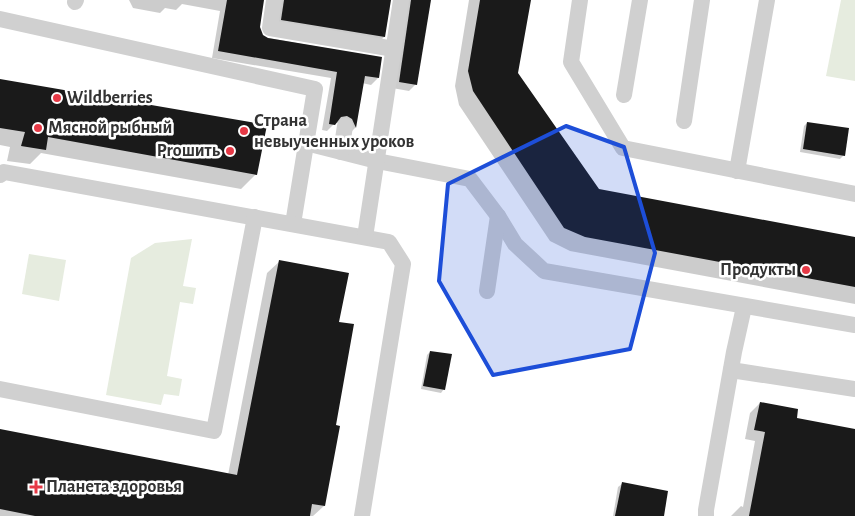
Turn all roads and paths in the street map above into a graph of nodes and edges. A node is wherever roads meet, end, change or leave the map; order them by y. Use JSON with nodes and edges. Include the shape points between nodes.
{"nodes":[{"id":1,"x":274,"y":0,"type":"edge"},
{"id":2,"x":401,"y":0,"type":"edge"},
{"id":3,"x":580,"y":0,"type":"edge"},
{"id":4,"x":640,"y":0,"type":"edge"},
{"id":5,"x":702,"y":0,"type":"edge"},
{"id":6,"x":768,"y":0,"type":"edge"},
{"id":7,"x":0,"y":19,"type":"edge"},
{"id":8,"x":394,"y":49,"type":"junction"},
{"id":9,"x":624,"y":95,"type":"dead end"},
{"id":10,"x":684,"y":121,"type":"dead end"},
{"id":11,"x":345,"y":126,"type":"dead end"},
{"id":12,"x":306,"y":143,"type":"junction"},
{"id":13,"x":341,"y":152,"type":"junction"},
{"id":14,"x":377,"y":160,"type":"junction"},
{"id":15,"x":737,"y":171,"type":"junction"},
{"id":16,"x":0,"y":175,"type":"edge"},
{"id":17,"x":855,"y":194,"type":"edge"},
{"id":18,"x":498,"y":216,"type":"junction"},
{"id":19,"x":255,"y":217,"type":"junction"},
{"id":20,"x":293,"y":224,"type":"junction"},
{"id":21,"x":366,"y":237,"type":"junction"},
{"id":22,"x":487,"y":291,"type":"dead end"},
{"id":23,"x":744,"y":307,"type":"junction"},
{"id":24,"x":855,"y":326,"type":"edge"},
{"id":25,"x":731,"y":370,"type":"junction"},
{"id":26,"x":0,"y":389,"type":"edge"},
{"id":27,"x":855,"y":389,"type":"edge"},
{"id":28,"x":362,"y":516,"type":"edge"},
{"id":29,"x":706,"y":516,"type":"edge"}],
"edges":[{"from":1,"to":8,"type":"lane","via":[[270,28]]},
{"from":2,"to":8,"type":"lane"},
{"from":3,"to":15,"type":"lane","via":[[571,62],[623,148]]},
{"from":4,"to":9,"type":"lane"},
{"from":5,"to":10,"type":"lane"},
{"from":6,"to":15,"type":"lane"},
{"from":7,"to":12,"type":"lane","via":[[315,90]]},
{"from":8,"to":14,"type":"lane"},
{"from":11,"to":13,"type":"lane"},
{"from":12,"to":13,"type":"lane"},
{"from":12,"to":20,"type":"lane"},
{"from":13,"to":14,"type":"lane"},
{"from":14,"to":18,"type":"lane","via":[[470,179]]},
{"from":14,"to":21,"type":"lane"},
{"from":15,"to":17,"type":"lane"},
{"from":16,"to":19,"type":"lane","via":[[4,172]]},
{"from":18,"to":22,"type":"lane"},
{"from":18,"to":23,"type":"lane","via":[[515,244],[544,272]]},
{"from":19,"to":20,"type":"lane"},
{"from":19,"to":26,"type":"lane","via":[[214,431]]},
{"from":20,"to":21,"type":"lane"},
{"from":21,"to":28,"type":"lane","via":[[389,242],[403,264]]},
{"from":23,"to":24,"type":"lane"},
{"from":23,"to":25,"type":"lane"},
{"from":25,"to":27,"type":"lane"},
{"from":25,"to":29,"type":"lane"}]}
